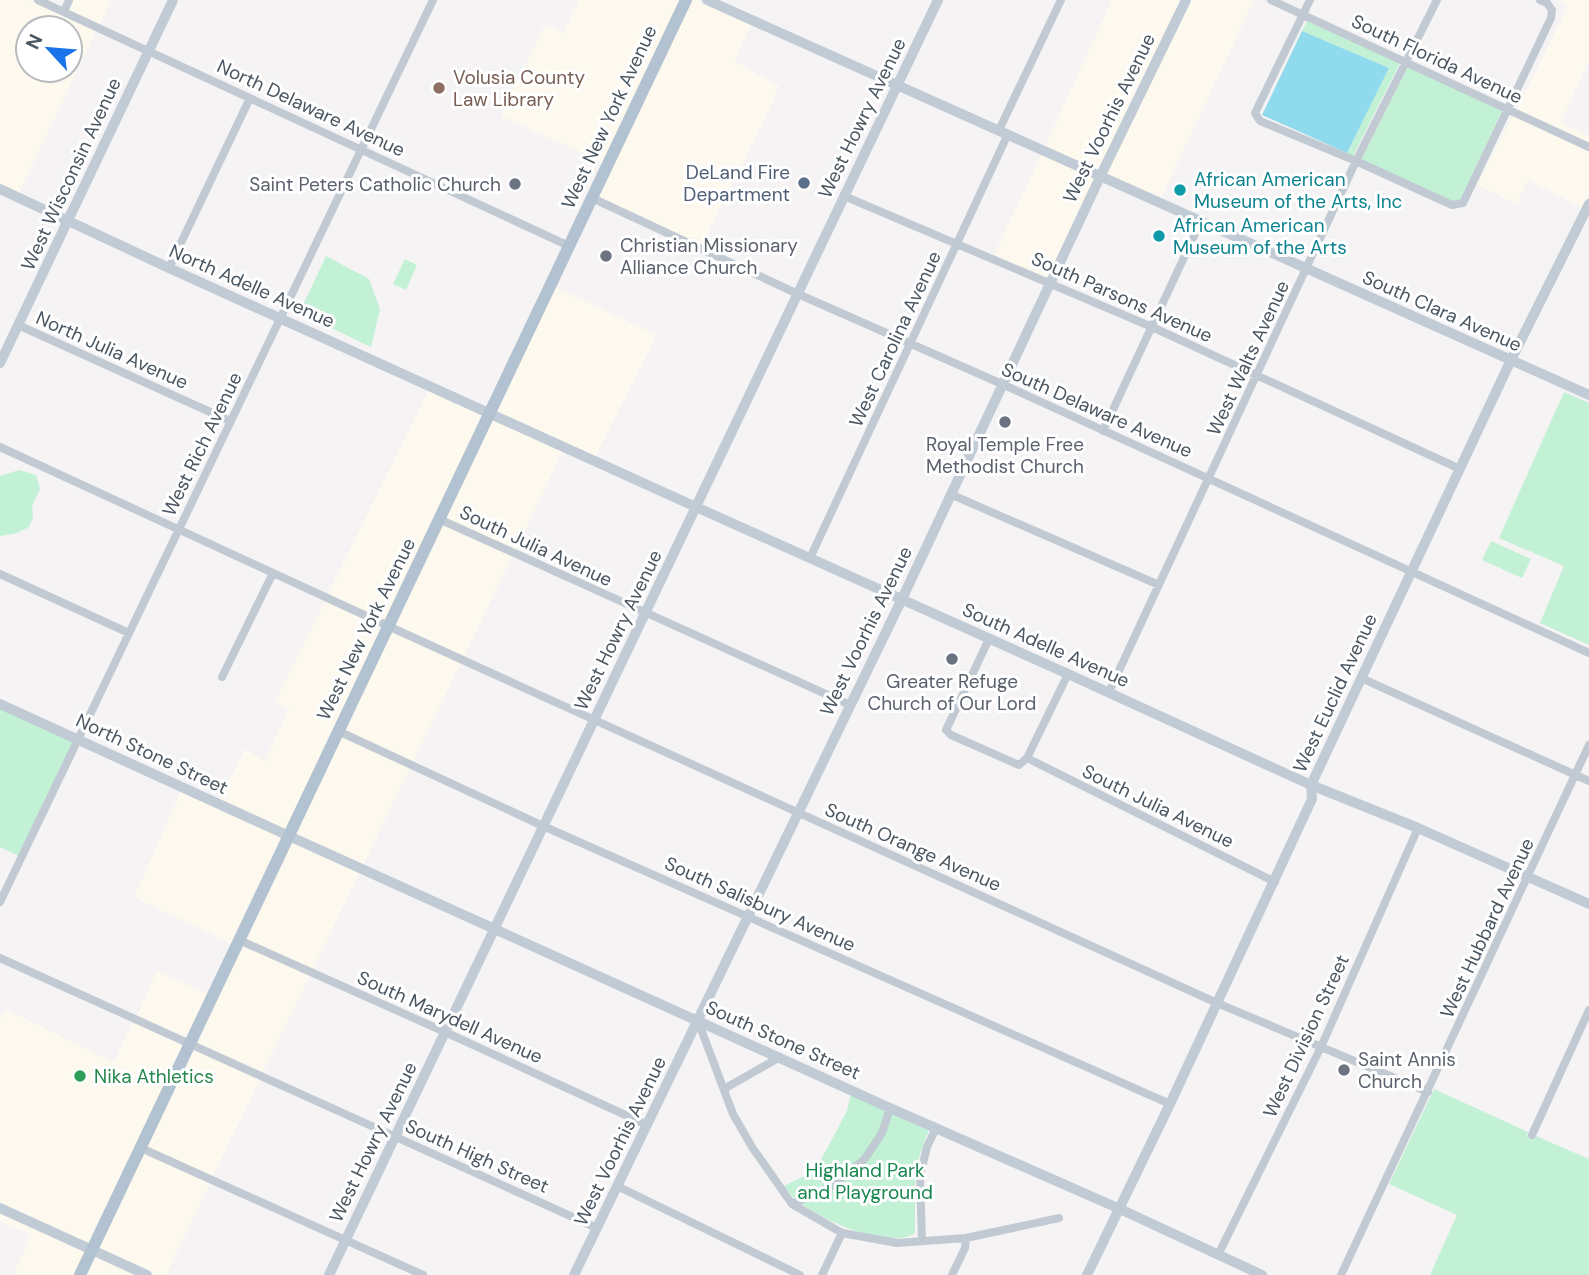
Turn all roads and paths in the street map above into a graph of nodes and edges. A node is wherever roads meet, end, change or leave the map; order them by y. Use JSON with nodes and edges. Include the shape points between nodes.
{"nodes":[{"id":1,"x":38,"y":0,"type":"edge"},
{"id":2,"x":69,"y":0,"type":"edge"},
{"id":3,"x":173,"y":0,"type":"edge"},
{"id":4,"x":433,"y":0,"type":"edge"},
{"id":5,"x":686,"y":0,"type":"edge"},
{"id":6,"x":707,"y":0,"type":"edge"},
{"id":7,"x":938,"y":0,"type":"edge"},
{"id":8,"x":1061,"y":0,"type":"edge"},
{"id":9,"x":1186,"y":0,"type":"edge"},
{"id":10,"x":1271,"y":0,"type":"edge"},
{"id":11,"x":1310,"y":0,"type":"edge"},
{"id":12,"x":1437,"y":0,"type":"edge"},
{"id":13,"x":1540,"y":0,"type":"edge"},
{"id":14,"x":64,"y":12,"type":"junction"},
{"id":15,"x":1303,"y":15,"type":"junction"},
{"id":16,"x":149,"y":50,"type":"junction"},
{"id":17,"x":1406,"y":62,"type":"junction"},
{"id":18,"x":897,"y":86,"type":"junction"},
{"id":19,"x":250,"y":97,"type":"junction"},
{"id":20,"x":1507,"y":109,"type":"junction"},
{"id":21,"x":1004,"y":132,"type":"junction"},
{"id":22,"x":1589,"y":148,"type":"edge"},
{"id":23,"x":361,"y":149,"type":"junction"},
{"id":24,"x":1356,"y":161,"type":"junction"},
{"id":25,"x":1101,"y":175,"type":"junction"},
{"id":26,"x":0,"y":189,"type":"edge"},
{"id":27,"x":844,"y":196,"type":"junction"},
{"id":28,"x":592,"y":198,"type":"junction"},
{"id":29,"x":1589,"y":204,"type":"edge"},
{"id":30,"x":68,"y":220,"type":"junction"},
{"id":31,"x":1201,"y":221,"type":"junction"},
{"id":32,"x":957,"y":244,"type":"junction"},
{"id":33,"x":569,"y":246,"type":"junction"},
{"id":34,"x":169,"y":268,"type":"junction"},
{"id":35,"x":1307,"y":269,"type":"junction"},
{"id":36,"x":1050,"y":283,"type":"junction"},
{"id":37,"x":798,"y":294,"type":"junction"},
{"id":38,"x":281,"y":318,"type":"junction"},
{"id":39,"x":18,"y":325,"type":"junction"},
{"id":40,"x":1152,"y":327,"type":"junction"},
{"id":41,"x":910,"y":344,"type":"junction"},
{"id":42,"x":1511,"y":360,"type":"junction"},
{"id":43,"x":0,"y":363,"type":"edge"},
{"id":44,"x":1257,"y":374,"type":"junction"},
{"id":45,"x":1002,"y":384,"type":"junction"},
{"id":46,"x":1589,"y":395,"type":"edge"},
{"id":47,"x":490,"y":414,"type":"junction"},
{"id":48,"x":230,"y":421,"type":"junction"},
{"id":49,"x":1103,"y":431,"type":"junction"},
{"id":50,"x":0,"y":447,"type":"edge"},
{"id":51,"x":1460,"y":469,"type":"junction"},
{"id":52,"x":1209,"y":478,"type":"junction"},
{"id":53,"x":950,"y":494,"type":"junction"},
{"id":54,"x":696,"y":507,"type":"junction"},
{"id":55,"x":439,"y":519,"type":"junction"},
{"id":56,"x":178,"y":529,"type":"junction"},
{"id":57,"x":810,"y":558,"type":"junction"},
{"id":58,"x":1412,"y":571,"type":"junction"},
{"id":59,"x":273,"y":573,"type":"junction"},
{"id":60,"x":0,"y":574,"type":"edge"},
{"id":61,"x":1159,"y":586,"type":"junction"},
{"id":62,"x":902,"y":599,"type":"junction"},
{"id":63,"x":645,"y":613,"type":"junction"},
{"id":64,"x":388,"y":626,"type":"junction"},
{"id":65,"x":129,"y":633,"type":"junction"},
{"id":66,"x":989,"y":639,"type":"junction"},
{"id":67,"x":1589,"y":653,"type":"edge"},
{"id":68,"x":1068,"y":674,"type":"junction"},
{"id":69,"x":222,"y":677,"type":"dead end"},
{"id":70,"x":1361,"y":678,"type":"junction"},
{"id":71,"x":1109,"y":692,"type":"junction"},
{"id":72,"x":0,"y":704,"type":"edge"},
{"id":73,"x":850,"y":705,"type":"junction"},
{"id":74,"x":594,"y":720,"type":"junction"},
{"id":75,"x":338,"y":731,"type":"junction"},
{"id":76,"x":78,"y":740,"type":"junction"},
{"id":77,"x":1589,"y":746,"type":"edge"},
{"id":78,"x":1027,"y":758,"type":"junction"},
{"id":79,"x":1575,"y":775,"type":"junction"},
{"id":80,"x":1589,"y":780,"type":"edge"},
{"id":81,"x":1311,"y":785,"type":"junction"},
{"id":82,"x":798,"y":812,"type":"junction"},
{"id":83,"x":543,"y":826,"type":"junction"},
{"id":84,"x":1418,"y":828,"type":"junction"},
{"id":85,"x":289,"y":836,"type":"junction"},
{"id":86,"x":1528,"y":877,"type":"junction"},
{"id":87,"x":1275,"y":882,"type":"junction"},
{"id":88,"x":0,"y":902,"type":"edge"},
{"id":89,"x":1589,"y":904,"type":"edge"},
{"id":90,"x":748,"y":916,"type":"junction"},
{"id":91,"x":494,"y":928,"type":"junction"},
{"id":92,"x":239,"y":940,"type":"junction"},
{"id":93,"x":0,"y":958,"type":"edge"},
{"id":94,"x":1217,"y":1003,"type":"junction"},
{"id":95,"x":1589,"y":1010,"type":"edge"},
{"id":96,"x":698,"y":1021,"type":"junction"},
{"id":97,"x":445,"y":1032,"type":"junction"},
{"id":98,"x":190,"y":1044,"type":"junction"},
{"id":99,"x":1321,"y":1047,"type":"junction"},
{"id":100,"x":780,"y":1057,"type":"junction"},
{"id":101,"x":724,"y":1089,"type":"junction"},
{"id":102,"x":1428,"y":1092,"type":"junction"},
{"id":103,"x":1170,"y":1104,"type":"junction"},
{"id":104,"x":891,"y":1108,"type":"junction"},
{"id":105,"x":647,"y":1125,"type":"junction"},
{"id":106,"x":936,"y":1128,"type":"junction"},
{"id":107,"x":1532,"y":1135,"type":"dead end"},
{"id":108,"x":395,"y":1136,"type":"junction"},
{"id":109,"x":141,"y":1148,"type":"junction"},
{"id":110,"x":617,"y":1186,"type":"junction"},
{"id":111,"x":792,"y":1204,"type":"junction"},
{"id":112,"x":0,"y":1208,"type":"edge"},
{"id":113,"x":1120,"y":1209,"type":"junction"},
{"id":114,"x":1059,"y":1218,"type":"dead end"},
{"id":115,"x":597,"y":1227,"type":"junction"},
{"id":116,"x":842,"y":1233,"type":"junction"},
{"id":117,"x":966,"y":1238,"type":"junction"},
{"id":118,"x":345,"y":1241,"type":"junction"},
{"id":119,"x":922,"y":1241,"type":"junction"},
{"id":120,"x":92,"y":1250,"type":"junction"},
{"id":121,"x":1218,"y":1255,"type":"junction"},
{"id":122,"x":1091,"y":1274,"type":"edge"},
{"id":123,"x":80,"y":1275,"type":"edge"},
{"id":124,"x":147,"y":1275,"type":"edge"},
{"id":125,"x":329,"y":1275,"type":"edge"},
{"id":126,"x":423,"y":1275,"type":"edge"},
{"id":127,"x":574,"y":1275,"type":"edge"},
{"id":128,"x":800,"y":1275,"type":"edge"},
{"id":129,"x":822,"y":1275,"type":"edge"},
{"id":130,"x":952,"y":1275,"type":"edge"},
{"id":131,"x":1262,"y":1275,"type":"edge"},
{"id":132,"x":1341,"y":1275,"type":"edge"}],
"edges":[{"from":1,"to":14,"type":"street","name":"North Delaware Avenue"},
{"from":2,"to":14,"type":"street"},
{"from":3,"to":16,"type":"street","name":"West Wisconsin Avenue"},
{"from":4,"to":23,"type":"street","name":"West Rich Avenue"},
{"from":5,"to":28,"type":"main road","name":"West New York Avenue"},
{"from":6,"to":18,"type":"street","name":"South Clara Avenue"},
{"from":7,"to":18,"type":"street","name":"West Howry Avenue"},
{"from":8,"to":21,"type":"street","name":"West Carolina Avenue"},
{"from":9,"to":25,"type":"street","name":"West Voorhis Avenue"},
{"from":10,"to":15,"type":"street","name":"South Florida Avenue"},
{"from":11,"to":15,"type":"street"},
{"from":12,"to":17,"type":"street","name":"West Walts Avenue"},
{"from":13,"to":20,"type":"street","via":[[1552,10],[1551,18]]},
{"from":14,"to":16,"type":"street","name":"North Delaware Avenue"},
{"from":15,"to":17,"type":"street","name":"South Florida Avenue"},
{"from":15,"to":24,"type":"street","via":[[1255,113],[1260,121]]},
{"from":16,"to":19,"type":"street","name":"North Delaware Avenue"},
{"from":16,"to":30,"type":"street","name":"West Wisconsin Avenue"},
{"from":17,"to":20,"type":"street","name":"South Florida Avenue"},
{"from":17,"to":24,"type":"street","name":"West Walts Avenue"},
{"from":18,"to":21,"type":"street","name":"South Clara Avenue"},
{"from":18,"to":27,"type":"street","name":"West Howry Avenue"},
{"from":19,"to":23,"type":"street","name":"North Delaware Avenue"},
{"from":19,"to":34,"type":"street"},
{"from":20,"to":22,"type":"street","name":"South Florida Avenue"},
{"from":20,"to":24,"type":"street","via":[[1463,203],[1452,205]]},
{"from":21,"to":25,"type":"street","name":"South Clara Avenue"},
{"from":21,"to":32,"type":"street","name":"West Carolina Avenue"},
{"from":23,"to":33,"type":"street","name":"North Delaware Avenue"},
{"from":23,"to":38,"type":"street","name":"West Rich Avenue"},
{"from":24,"to":35,"type":"street","name":"West Walts Avenue"},
{"from":25,"to":31,"type":"street","name":"South Clara Avenue"},
{"from":25,"to":36,"type":"street","name":"West Voorhis Avenue"},
{"from":26,"to":30,"type":"street","name":"North Adelle Avenue"},
{"from":27,"to":32,"type":"street","name":"South Parsons Avenue"},
{"from":27,"to":37,"type":"street","name":"West Howry Avenue"},
{"from":28,"to":33,"type":"main road","name":"West New York Avenue"},
{"from":28,"to":37,"type":"street","name":"South Delaware Avenue"},
{"from":29,"to":42,"type":"street","name":"West Euclid Avenue"},
{"from":30,"to":34,"type":"street","name":"North Adelle Avenue"},
{"from":30,"to":39,"type":"street","name":"West Wisconsin Avenue"},
{"from":31,"to":35,"type":"street","name":"South Clara Avenue"},
{"from":31,"to":40,"type":"street"},
{"from":32,"to":36,"type":"street","name":"South Parsons Avenue"},
{"from":32,"to":41,"type":"street","name":"West Carolina Avenue"},
{"from":33,"to":47,"type":"main road","name":"West New York Avenue"},
{"from":34,"to":38,"type":"street","name":"North Adelle Avenue"},
{"from":35,"to":42,"type":"street","name":"South Clara Avenue"},
{"from":35,"to":44,"type":"street","name":"West Walts Avenue"},
{"from":36,"to":40,"type":"street","name":"South Parsons Avenue"},
{"from":36,"to":45,"type":"street","name":"West Voorhis Avenue"},
{"from":37,"to":41,"type":"street","name":"South Delaware Avenue"},
{"from":37,"to":54,"type":"street","name":"West Howry Avenue"},
{"from":38,"to":47,"type":"street","name":"North Adelle Avenue"},
{"from":38,"to":48,"type":"street","name":"West Rich Avenue"},
{"from":39,"to":43,"type":"street","name":"West Wisconsin Avenue"},
{"from":39,"to":48,"type":"street","name":"North Julia Avenue"},
{"from":40,"to":44,"type":"street","name":"South Parsons Avenue"},
{"from":40,"to":49,"type":"street"},
{"from":41,"to":45,"type":"street","name":"South Delaware Avenue"},
{"from":41,"to":57,"type":"street","name":"West Carolina Avenue"},
{"from":42,"to":46,"type":"street","name":"South Clara Avenue"},
{"from":42,"to":51,"type":"street","name":"West Euclid Avenue"},
{"from":44,"to":51,"type":"street","name":"South Parsons Avenue"},
{"from":44,"to":52,"type":"street","name":"West Walts Avenue"},
{"from":45,"to":49,"type":"street","name":"South Delaware Avenue"},
{"from":45,"to":53,"type":"street","name":"West Voorhis Avenue"},
{"from":47,"to":54,"type":"street","name":"South Adelle Avenue"},
{"from":47,"to":55,"type":"main road","name":"West New York Avenue"},
{"from":48,"to":56,"type":"street","name":"West Rich Avenue"},
{"from":49,"to":52,"type":"street","name":"South Delaware Avenue"},
{"from":50,"to":56,"type":"street","name":"South Orange Avenue"},
{"from":51,"to":58,"type":"street","name":"West Euclid Avenue"},
{"from":52,"to":58,"type":"street","name":"South Delaware Avenue"},
{"from":52,"to":61,"type":"street","name":"West Walts Avenue"},
{"from":53,"to":61,"type":"street"},
{"from":53,"to":62,"type":"street","name":"West Voorhis Avenue"},
{"from":54,"to":57,"type":"street","name":"South Adelle Avenue"},
{"from":54,"to":63,"type":"street","name":"West Howry Avenue"},
{"from":55,"to":63,"type":"street","name":"South Julia Avenue"},
{"from":55,"to":64,"type":"main road","name":"West New York Avenue"},
{"from":56,"to":59,"type":"street","name":"South Orange Avenue"},
{"from":56,"to":65,"type":"street","name":"West Rich Avenue"},
{"from":57,"to":62,"type":"street","name":"South Adelle Avenue"},
{"from":58,"to":67,"type":"street","name":"South Delaware Avenue"},
{"from":58,"to":70,"type":"street","name":"West Euclid Avenue"},
{"from":59,"to":64,"type":"street","name":"South Orange Avenue"},
{"from":59,"to":69,"type":"street"},
{"from":60,"to":65,"type":"street"},
{"from":61,"to":71,"type":"street","name":"West Walts Avenue"},
{"from":62,"to":66,"type":"street","name":"South Adelle Avenue"},
{"from":62,"to":73,"type":"street","name":"West Voorhis Avenue"},
{"from":63,"to":73,"type":"street","name":"South Julia Avenue"},
{"from":63,"to":74,"type":"street","name":"West Howry Avenue"},
{"from":64,"to":74,"type":"street","name":"South Orange Avenue"},
{"from":64,"to":75,"type":"main road","name":"West New York Avenue"},
{"from":65,"to":76,"type":"street","name":"West Rich Avenue"},
{"from":66,"to":68,"type":"street","name":"South Adelle Avenue"},
{"from":66,"to":78,"type":"street","via":[[946,730],[1019,765]]},
{"from":68,"to":71,"type":"street","name":"South Adelle Avenue"},
{"from":68,"to":78,"type":"street"},
{"from":70,"to":79,"type":"street"},
{"from":70,"to":81,"type":"street","name":"West Euclid Avenue"},
{"from":71,"to":81,"type":"street","name":"South Adelle Avenue"},
{"from":72,"to":76,"type":"street","name":"North Stone Street"},
{"from":73,"to":82,"type":"street","name":"West Voorhis Avenue"},
{"from":74,"to":82,"type":"street","name":"South Orange Avenue"},
{"from":74,"to":83,"type":"street","name":"West Howry Avenue"},
{"from":75,"to":83,"type":"street","name":"South Salisbury Avenue"},
{"from":75,"to":85,"type":"main road","name":"West New York Avenue"},
{"from":76,"to":85,"type":"street","name":"North Stone Street"},
{"from":76,"to":88,"type":"street","name":"West Rich Avenue"},
{"from":77,"to":79,"type":"street","name":"West Hubbard Avenue"},
{"from":78,"to":87,"type":"street","name":"South Julia Avenue"},
{"from":79,"to":80,"type":"street"},
{"from":79,"to":86,"type":"street","name":"West Hubbard Avenue"},
{"from":81,"to":84,"type":"street","name":"South Adelle Avenue"},
{"from":81,"to":87,"type":"street","name":"West Euclid Avenue","via":[[1312,799]]},
{"from":82,"to":90,"type":"street","name":"West Voorhis Avenue"},
{"from":82,"to":94,"type":"street","name":"South Orange Avenue"},
{"from":83,"to":90,"type":"street","name":"South Salisbury Avenue"},
{"from":83,"to":91,"type":"street","name":"West Howry Avenue"},
{"from":84,"to":86,"type":"street","name":"South Adelle Avenue"},
{"from":84,"to":99,"type":"street","name":"West Division Street"},
{"from":85,"to":91,"type":"street","name":"South Stone Street"},
{"from":85,"to":92,"type":"main road","name":"West New York Avenue"},
{"from":86,"to":89,"type":"street","name":"South Adelle Avenue"},
{"from":86,"to":102,"type":"street","name":"West Hubbard Avenue"},
{"from":87,"to":94,"type":"street","name":"West Euclid Avenue"},
{"from":90,"to":96,"type":"street","name":"West Voorhis Avenue"},
{"from":90,"to":103,"type":"street","name":"South Salisbury Avenue"},
{"from":91,"to":96,"type":"street","name":"South Stone Street"},
{"from":91,"to":97,"type":"street","name":"West Howry Avenue"},
{"from":92,"to":97,"type":"street","name":"South Marydell Avenue"},
{"from":92,"to":98,"type":"main road","name":"West New York Avenue"},
{"from":93,"to":98,"type":"street","name":"South High Street"},
{"from":94,"to":99,"type":"street","name":"South Orange Avenue"},
{"from":94,"to":103,"type":"street","name":"West Euclid Avenue"},
{"from":95,"to":107,"type":"street"},
{"from":96,"to":100,"type":"street","name":"South Stone Street"},
{"from":96,"to":101,"type":"street"},
{"from":96,"to":105,"type":"street","name":"West Voorhis Avenue"},
{"from":97,"to":105,"type":"street","name":"South Marydell Avenue"},
{"from":97,"to":108,"type":"street","name":"West Howry Avenue"},
{"from":98,"to":108,"type":"street","name":"South High Street"},
{"from":98,"to":109,"type":"main road","name":"West New York Avenue"},
{"from":99,"to":102,"type":"street","name":"South Orange Avenue"},
{"from":99,"to":121,"type":"street","name":"West Division Street"},
{"from":100,"to":101,"type":"street"},
{"from":100,"to":104,"type":"street","name":"South Stone Street"},
{"from":101,"to":111,"type":"street","via":[[752,1147]]},
{"from":102,"to":132,"type":"street","name":"West Hubbard Avenue"},
{"from":103,"to":113,"type":"street","name":"West Euclid Avenue"},
{"from":104,"to":106,"type":"street","name":"South Stone Street"},
{"from":104,"to":111,"type":"street","via":[[882,1133],[864,1160],[830,1187]]},
{"from":105,"to":110,"type":"street","name":"West Voorhis Avenue"},
{"from":106,"to":113,"type":"street","name":"South Stone Street"},
{"from":106,"to":119,"type":"street","via":[[920,1176]]},
{"from":108,"to":115,"type":"street","name":"South High Street"},
{"from":108,"to":118,"type":"street","name":"West Howry Avenue"},
{"from":109,"to":118,"type":"street"},
{"from":109,"to":120,"type":"main road","name":"West New York Avenue"},
{"from":110,"to":115,"type":"street","name":"West Voorhis Avenue"},
{"from":110,"to":128,"type":"street"},
{"from":111,"to":116,"type":"street"},
{"from":112,"to":120,"type":"street"},
{"from":113,"to":121,"type":"street","name":"South Stone Street"},
{"from":113,"to":122,"type":"street","name":"West Euclid Avenue"},
{"from":114,"to":117,"type":"street"},
{"from":115,"to":127,"type":"street","name":"West Voorhis Avenue"},
{"from":116,"to":119,"type":"street","via":[[897,1243]]},
{"from":116,"to":129,"type":"street"},
{"from":117,"to":119,"type":"street"},
{"from":117,"to":130,"type":"street"},
{"from":118,"to":125,"type":"street","name":"West Howry Avenue"},
{"from":118,"to":126,"type":"street"},
{"from":120,"to":123,"type":"main road","name":"West New York Avenue"},
{"from":120,"to":124,"type":"street"},
{"from":121,"to":131,"type":"street","name":"South Stone Street"}]}
